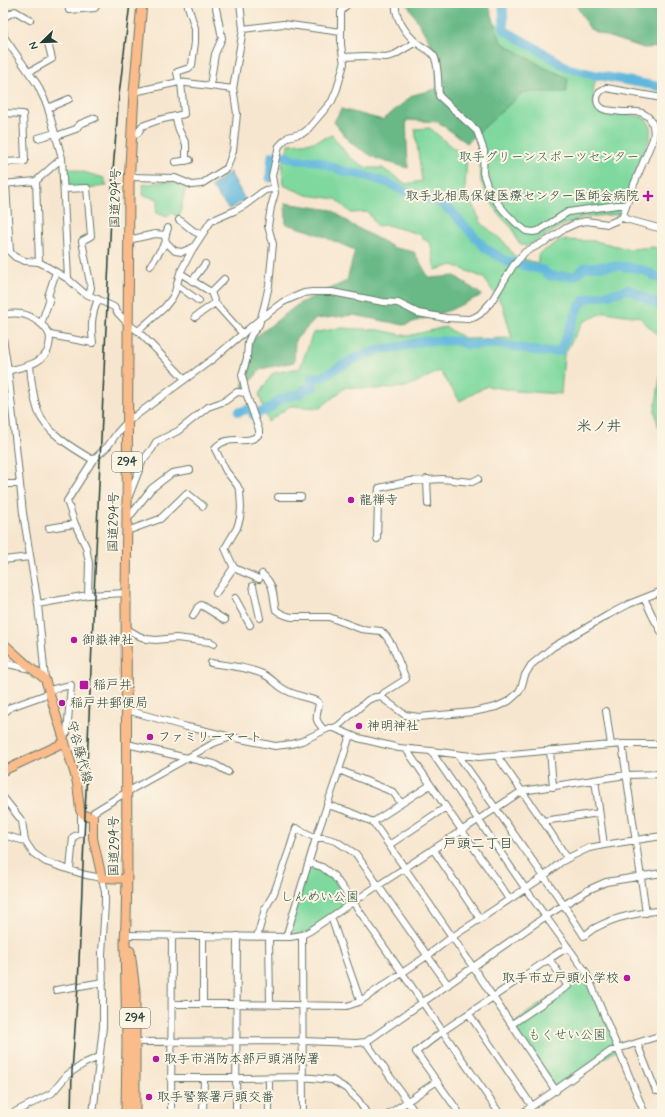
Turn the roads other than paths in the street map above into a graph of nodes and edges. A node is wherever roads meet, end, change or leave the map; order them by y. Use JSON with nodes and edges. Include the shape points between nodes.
{"nodes":[{"id":1,"x":98,"y":3,"type":"edge"},
{"id":2,"x":142,"y":3,"type":"edge"},
{"id":3,"x":187,"y":3,"type":"edge"},
{"id":4,"x":215,"y":3,"type":"edge"},
{"id":5,"x":240,"y":3,"type":"edge"},
{"id":6,"x":348,"y":3,"type":"edge"},
{"id":7,"x":396,"y":3,"type":"edge"},
{"id":8,"x":69,"y":10,"type":"dead end"},
{"id":9,"x":3,"y":18,"type":"edge"},
{"id":10,"x":30,"y":20,"type":"dead end"},
{"id":11,"x":3,"y":28,"type":"edge"},
{"id":12,"x":243,"y":29,"type":"junction"},
{"id":13,"x":341,"y":32,"type":"junction"},
{"id":14,"x":47,"y":39,"type":"dead end"},
{"id":15,"x":416,"y":42,"type":"junction"},
{"id":16,"x":343,"y":57,"type":"junction"},
{"id":17,"x":29,"y":72,"type":"junction"},
{"id":18,"x":180,"y":82,"type":"junction"},
{"id":19,"x":210,"y":86,"type":"junction"},
{"id":20,"x":233,"y":87,"type":"junction"},
{"id":21,"x":134,"y":92,"type":"junction"},
{"id":22,"x":662,"y":98,"type":"edge"},
{"id":23,"x":69,"y":99,"type":"dead end"},
{"id":24,"x":48,"y":108,"type":"junction"},
{"id":25,"x":3,"y":113,"type":"edge"},
{"id":26,"x":176,"y":116,"type":"junction"},
{"id":27,"x":95,"y":118,"type":"dead end"},
{"id":28,"x":55,"y":134,"type":"junction"},
{"id":29,"x":131,"y":136,"type":"junction"},
{"id":30,"x":38,"y":138,"type":"dead end"},
{"id":31,"x":62,"y":158,"type":"junction"},
{"id":32,"x":3,"y":162,"type":"edge"},
{"id":33,"x":175,"y":162,"type":"dead end"},
{"id":34,"x":129,"y":177,"type":"junction"},
{"id":35,"x":36,"y":181,"type":"junction"},
{"id":36,"x":5,"y":184,"type":"edge"},
{"id":37,"x":274,"y":187,"type":"junction"},
{"id":38,"x":64,"y":189,"type":"junction"},
{"id":39,"x":626,"y":205,"type":"junction"},
{"id":40,"x":622,"y":218,"type":"junction"},
{"id":41,"x":179,"y":220,"type":"dead end"},
{"id":42,"x":168,"y":228,"type":"dead end"},
{"id":43,"x":662,"y":228,"type":"edge"},
{"id":44,"x":202,"y":234,"type":"junction"},
{"id":45,"x":166,"y":235,"type":"junction"},
{"id":46,"x":128,"y":240,"type":"junction"},
{"id":47,"x":3,"y":241,"type":"edge"},
{"id":48,"x":166,"y":242,"type":"junction"},
{"id":49,"x":194,"y":247,"type":"junction"},
{"id":50,"x":10,"y":252,"type":"junction"},
{"id":51,"x":39,"y":262,"type":"junction"},
{"id":52,"x":205,"y":264,"type":"dead end"},
{"id":53,"x":150,"y":266,"type":"dead end"},
{"id":54,"x":56,"y":272,"type":"junction"},
{"id":55,"x":180,"y":273,"type":"junction"},
{"id":56,"x":68,"y":279,"type":"junction"},
{"id":57,"x":224,"y":279,"type":"dead end"},
{"id":58,"x":192,"y":281,"type":"junction"},
{"id":59,"x":177,"y":285,"type":"junction"},
{"id":60,"x":210,"y":292,"type":"junction"},
{"id":61,"x":89,"y":295,"type":"junction"},
{"id":62,"x":98,"y":299,"type":"junction"},
{"id":63,"x":199,"y":301,"type":"dead end"},
{"id":64,"x":215,"y":303,"type":"junction"},
{"id":65,"x":3,"y":314,"type":"edge"},
{"id":66,"x":195,"y":317,"type":"dead end"},
{"id":67,"x":260,"y":319,"type":"junction"},
{"id":68,"x":42,"y":324,"type":"junction"},
{"id":69,"x":128,"y":324,"type":"junction"},
{"id":70,"x":138,"y":331,"type":"junction"},
{"id":71,"x":243,"y":334,"type":"junction"},
{"id":72,"x":50,"y":335,"type":"junction"},
{"id":73,"x":3,"y":338,"type":"edge"},
{"id":74,"x":30,"y":365,"type":"junction"},
{"id":75,"x":11,"y":370,"type":"dead end"},
{"id":76,"x":185,"y":379,"type":"junction"},
{"id":77,"x":246,"y":393,"type":"junction"},
{"id":78,"x":127,"y":422,"type":"junction"},
{"id":79,"x":93,"y":460,"type":"junction"},
{"id":80,"x":190,"y":470,"type":"dead end"},
{"id":81,"x":427,"y":479,"type":"junction"},
{"id":82,"x":478,"y":479,"type":"dead end"},
{"id":83,"x":3,"y":484,"type":"edge"},
{"id":84,"x":20,"y":484,"type":"junction"},
{"id":85,"x":278,"y":497,"type":"dead end"},
{"id":86,"x":301,"y":497,"type":"dead end"},
{"id":87,"x":127,"y":499,"type":"junction"},
{"id":88,"x":428,"y":504,"type":"dead end"},
{"id":89,"x":203,"y":506,"type":"dead end"},
{"id":90,"x":127,"y":520,"type":"junction"},
{"id":91,"x":75,"y":524,"type":"junction"},
{"id":92,"x":49,"y":528,"type":"dead end"},
{"id":93,"x":127,"y":531,"type":"junction"},
{"id":94,"x":378,"y":539,"type":"dead end"},
{"id":95,"x":30,"y":557,"type":"junction"},
{"id":96,"x":3,"y":560,"type":"edge"},
{"id":97,"x":234,"y":566,"type":"junction"},
{"id":98,"x":253,"y":586,"type":"dead end"},
{"id":99,"x":662,"y":591,"type":"edge"},
{"id":100,"x":126,"y":593,"type":"junction"},
{"id":101,"x":216,"y":593,"type":"dead end"},
{"id":102,"x":88,"y":595,"type":"junction"},
{"id":103,"x":234,"y":598,"type":"dead end"},
{"id":104,"x":644,"y":598,"type":"junction"},
{"id":105,"x":38,"y":604,"type":"junction"},
{"id":106,"x":193,"y":616,"type":"dead end"},
{"id":107,"x":260,"y":618,"type":"dead end"},
{"id":108,"x":225,"y":620,"type":"dead end"},
{"id":109,"x":250,"y":625,"type":"dead end"},
{"id":110,"x":127,"y":629,"type":"junction"},
{"id":111,"x":662,"y":633,"type":"edge"},
{"id":112,"x":3,"y":643,"type":"edge"},
{"id":113,"x":214,"y":644,"type":"dead end"},
{"id":114,"x":211,"y":663,"type":"dead end"},
{"id":115,"x":3,"y":664,"type":"edge"},
{"id":116,"x":32,"y":669,"type":"junction"},
{"id":117,"x":45,"y":678,"type":"junction"},
{"id":118,"x":49,"y":691,"type":"junction"},
{"id":119,"x":381,"y":697,"type":"junction"},
{"id":120,"x":127,"y":710,"type":"junction"},
{"id":121,"x":606,"y":711,"type":"dead end"},
{"id":122,"x":3,"y":714,"type":"edge"},
{"id":123,"x":334,"y":728,"type":"junction"},
{"id":124,"x":324,"y":730,"type":"junction"},
{"id":125,"x":350,"y":735,"type":"junction"},
{"id":126,"x":231,"y":737,"type":"junction"},
{"id":127,"x":64,"y":740,"type":"junction"},
{"id":128,"x":127,"y":744,"type":"junction"},
{"id":129,"x":622,"y":744,"type":"junction"},
{"id":130,"x":662,"y":744,"type":"edge"},
{"id":131,"x":611,"y":745,"type":"junction"},
{"id":132,"x":406,"y":749,"type":"junction"},
{"id":133,"x":550,"y":750,"type":"junction"},
{"id":134,"x":431,"y":751,"type":"junction"},
{"id":135,"x":458,"y":755,"type":"junction"},
{"id":136,"x":497,"y":756,"type":"junction"},
{"id":137,"x":189,"y":758,"type":"junction"},
{"id":138,"x":339,"y":770,"type":"junction"},
{"id":139,"x":3,"y":771,"type":"edge"},
{"id":140,"x":228,"y":772,"type":"dead end"},
{"id":141,"x":661,"y":774,"type":"edge"},
{"id":142,"x":626,"y":775,"type":"junction"},
{"id":143,"x":595,"y":780,"type":"junction"},
{"id":144,"x":430,"y":784,"type":"junction"},
{"id":145,"x":662,"y":786,"type":"edge"},
{"id":146,"x":553,"y":787,"type":"junction"},
{"id":147,"x":522,"y":791,"type":"junction"},
{"id":148,"x":126,"y":793,"type":"junction"},
{"id":149,"x":3,"y":796,"type":"edge"},
{"id":150,"x":401,"y":803,"type":"junction"},
{"id":151,"x":327,"y":805,"type":"junction"},
{"id":152,"x":446,"y":808,"type":"junction"},
{"id":153,"x":496,"y":809,"type":"junction"},
{"id":154,"x":81,"y":813,"type":"junction"},
{"id":155,"x":599,"y":813,"type":"junction"},
{"id":156,"x":93,"y":817,"type":"junction"},
{"id":157,"x":479,"y":820,"type":"junction"},
{"id":158,"x":543,"y":821,"type":"junction"},
{"id":159,"x":373,"y":822,"type":"junction"},
{"id":160,"x":461,"y":831,"type":"junction"},
{"id":161,"x":3,"y":835,"type":"edge"},
{"id":162,"x":662,"y":836,"type":"edge"},
{"id":163,"x":316,"y":838,"type":"junction"},
{"id":164,"x":635,"y":840,"type":"junction"},
{"id":165,"x":26,"y":842,"type":"junction"},
{"id":166,"x":389,"y":845,"type":"junction"},
{"id":167,"x":604,"y":845,"type":"junction"},
{"id":168,"x":434,"y":849,"type":"junction"},
{"id":169,"x":567,"y":858,"type":"junction"},
{"id":170,"x":309,"y":862,"type":"junction"},
{"id":171,"x":405,"y":868,"type":"junction"},
{"id":172,"x":70,"y":870,"type":"junction"},
{"id":173,"x":662,"y":873,"type":"edge"},
{"id":174,"x":641,"y":876,"type":"junction"},
{"id":175,"x":543,"y":877,"type":"junction"},
{"id":176,"x":102,"y":878,"type":"junction"},
{"id":177,"x":127,"y":879,"type":"junction"},
{"id":178,"x":378,"y":885,"type":"junction"},
{"id":179,"x":525,"y":888,"type":"junction"},
{"id":180,"x":509,"y":900,"type":"junction"},
{"id":181,"x":353,"y":902,"type":"junction"},
{"id":182,"x":564,"y":905,"type":"junction"},
{"id":183,"x":662,"y":910,"type":"edge"},
{"id":184,"x":646,"y":912,"type":"junction"},
{"id":185,"x":546,"y":916,"type":"junction"},
{"id":186,"x":331,"y":917,"type":"junction"},
{"id":187,"x":480,"y":919,"type":"junction"},
{"id":188,"x":127,"y":935,"type":"junction"},
{"id":189,"x":302,"y":935,"type":"junction"},
{"id":190,"x":172,"y":936,"type":"junction"},
{"id":191,"x":237,"y":936,"type":"junction"},
{"id":192,"x":203,"y":937,"type":"junction"},
{"id":193,"x":257,"y":937,"type":"junction"},
{"id":194,"x":269,"y":937,"type":"junction"},
{"id":195,"x":286,"y":937,"type":"junction"},
{"id":196,"x":452,"y":937,"type":"junction"},
{"id":197,"x":568,"y":947,"type":"junction"},
{"id":198,"x":427,"y":956,"type":"junction"},
{"id":199,"x":549,"y":959,"type":"junction"},
{"id":200,"x":473,"y":967,"type":"junction"},
{"id":201,"x":402,"y":972,"type":"junction"},
{"id":202,"x":103,"y":982,"type":"junction"},
{"id":203,"x":448,"y":984,"type":"junction"},
{"id":204,"x":56,"y":990,"type":"dead end"},
{"id":205,"x":494,"y":997,"type":"junction"},
{"id":206,"x":360,"y":1000,"type":"junction"},
{"id":207,"x":423,"y":1002,"type":"junction"},
{"id":208,"x":172,"y":1004,"type":"junction"},
{"id":209,"x":203,"y":1004,"type":"junction"},
{"id":210,"x":236,"y":1004,"type":"junction"},
{"id":211,"x":270,"y":1004,"type":"junction"},
{"id":212,"x":302,"y":1005,"type":"junction"},
{"id":213,"x":469,"y":1014,"type":"junction"},
{"id":214,"x":512,"y":1024,"type":"junction"},
{"id":215,"x":443,"y":1031,"type":"junction"},
{"id":216,"x":662,"y":1035,"type":"edge"},
{"id":217,"x":171,"y":1041,"type":"junction"},
{"id":218,"x":236,"y":1041,"type":"junction"},
{"id":219,"x":303,"y":1041,"type":"junction"},
{"id":220,"x":131,"y":1042,"type":"junction"},
{"id":221,"x":366,"y":1042,"type":"junction"},
{"id":222,"x":637,"y":1043,"type":"junction"},
{"id":223,"x":618,"y":1049,"type":"junction"},
{"id":224,"x":99,"y":1057,"type":"junction"},
{"id":225,"x":303,"y":1077,"type":"junction"},
{"id":226,"x":171,"y":1078,"type":"junction"},
{"id":227,"x":204,"y":1078,"type":"junction"},
{"id":228,"x":236,"y":1078,"type":"junction"},
{"id":229,"x":269,"y":1078,"type":"junction"},
{"id":230,"x":437,"y":1081,"type":"junction"},
{"id":231,"x":556,"y":1091,"type":"junction"},
{"id":232,"x":662,"y":1091,"type":"edge"},
{"id":233,"x":407,"y":1102,"type":"junction"},
{"id":234,"x":532,"y":1106,"type":"junction"},
{"id":235,"x":11,"y":1114,"type":"edge"},
{"id":236,"x":93,"y":1114,"type":"edge"},
{"id":237,"x":126,"y":1114,"type":"edge"},
{"id":238,"x":135,"y":1114,"type":"edge"},
{"id":239,"x":171,"y":1114,"type":"edge"},
{"id":240,"x":203,"y":1114,"type":"edge"},
{"id":241,"x":236,"y":1114,"type":"edge"},
{"id":242,"x":269,"y":1114,"type":"edge"},
{"id":243,"x":303,"y":1114,"type":"edge"},
{"id":244,"x":367,"y":1114,"type":"edge"},
{"id":245,"x":389,"y":1114,"type":"edge"},
{"id":246,"x":416,"y":1114,"type":"edge"},
{"id":247,"x":460,"y":1114,"type":"edge"},
{"id":248,"x":500,"y":1114,"type":"edge"},
{"id":249,"x":521,"y":1114,"type":"edge"},
{"id":250,"x":645,"y":1114,"type":"edge"}],
"edges":[{"from":1,"to":8,"type":"street","via":[[95,8]]},
{"from":2,"to":21,"type":"highway","name":"国道294号","number":"294"},
{"from":3,"to":18,"type":"street","via":[[195,28],[195,42],[192,65],[177,72]]},
{"from":4,"to":19,"type":"street","via":[[222,38],[215,54]]},
{"from":5,"to":12,"type":"street"},
{"from":6,"to":13,"type":"street","via":[[341,12]]},
{"from":7,"to":15,"type":"street","via":[[395,8],[402,25]]},
{"from":9,"to":10,"type":"street","via":[[15,12]]},
{"from":11,"to":17,"type":"street","via":[[4,37]]},
{"from":12,"to":13,"type":"street","via":[[283,24]]},
{"from":12,"to":20,"type":"street"},
{"from":13,"to":16,"type":"street"},
{"from":14,"to":17,"type":"street","via":[[52,59]]},
{"from":15,"to":16,"type":"street","via":[[386,57]]},
{"from":15,"to":39,"type":"street","via":[[434,56],[438,71],[439,96],[477,131],[484,151],[483,173],[490,191],[505,212],[526,231],[538,231],[568,212]]},
{"from":16,"to":37,"type":"street","via":[[342,74],[332,101],[307,130],[288,137],[279,146],[272,176]]},
{"from":17,"to":24,"type":"street"},
{"from":18,"to":19,"type":"street"},
{"from":18,"to":21,"type":"street"},
{"from":18,"to":26,"type":"street","via":[[184,114]]},
{"from":19,"to":20,"type":"street"},
{"from":20,"to":34,"type":"street","via":[[237,114],[233,151],[227,168],[201,184],[192,185],[175,178]]},
{"from":21,"to":29,"type":"highway","name":"国道294号","number":"294"},
{"from":22,"to":39,"type":"street","via":[[606,88],[598,94],[601,108],[643,113],[654,128],[653,139]]},
{"from":23,"to":24,"type":"street"},
{"from":24,"to":28,"type":"street"},
{"from":25,"to":32,"type":"street","via":[[23,114],[25,161]]},
{"from":26,"to":29,"type":"street","via":[[142,126],[138,133]]},
{"from":26,"to":33,"type":"street","via":[[178,130],[186,144],[188,160]]},
{"from":27,"to":28,"type":"street","via":[[80,124],[76,129]]},
{"from":28,"to":30,"type":"street"},
{"from":28,"to":31,"type":"street"},
{"from":29,"to":34,"type":"highway","name":"国道294号","number":"294"},
{"from":31,"to":35,"type":"street"},
{"from":31,"to":38,"type":"street"},
{"from":34,"to":46,"type":"highway","name":"国道294号","number":"294"},
{"from":35,"to":36,"type":"street"},
{"from":35,"to":51,"type":"street"},
{"from":36,"to":50,"type":"street"},
{"from":37,"to":44,"type":"street","via":[[265,190],[234,211],[211,221]]},
{"from":37,"to":67,"type":"street","via":[[268,226],[273,244],[271,265]]},
{"from":38,"to":56,"type":"street"},
{"from":38,"to":61,"type":"street","via":[[87,188],[91,236],[82,241],[91,288]]},
{"from":39,"to":40,"type":"street"},
{"from":40,"to":43,"type":"street"},
{"from":40,"to":67,"type":"street","via":[[608,224],[586,221],[577,223],[525,252],[513,266],[491,302],[480,314],[469,319],[446,318],[418,312],[398,303],[332,292],[304,293]]},
{"from":41,"to":44,"type":"street","via":[[197,234]]},
{"from":42,"to":45,"type":"street"},
{"from":44,"to":49,"type":"street"},
{"from":45,"to":46,"type":"street","via":[[155,234]]},
{"from":45,"to":48,"type":"street"},
{"from":46,"to":69,"type":"highway","name":"国道294号","number":"294"},
{"from":47,"to":50,"type":"street"},
{"from":48,"to":49,"type":"street","via":[[175,251],[182,252]]},
{"from":48,"to":53,"type":"street"},
{"from":49,"to":55,"type":"street"},
{"from":50,"to":51,"type":"street","via":[[25,261]]},
{"from":51,"to":54,"type":"street"},
{"from":52,"to":58,"type":"street"},
{"from":54,"to":56,"type":"street"},
{"from":54,"to":68,"type":"street"},
{"from":55,"to":58,"type":"street"},
{"from":55,"to":59,"type":"street"},
{"from":56,"to":61,"type":"street"},
{"from":57,"to":60,"type":"street"},
{"from":58,"to":60,"type":"street"},
{"from":59,"to":63,"type":"street"},
{"from":59,"to":70,"type":"street","via":[[172,298],[164,308]]},
{"from":60,"to":64,"type":"street"},
{"from":61,"to":62,"type":"street"},
{"from":62,"to":69,"type":"street","via":[[114,307]]},
{"from":62,"to":72,"type":"street","via":[[91,326],[93,344]]},
{"from":64,"to":66,"type":"street"},
{"from":64,"to":71,"type":"street"},
{"from":65,"to":68,"type":"street","via":[[23,314]]},
{"from":67,"to":71,"type":"street"},
{"from":67,"to":77,"type":"street","via":[[248,342],[242,375]]},
{"from":68,"to":72,"type":"street"},
{"from":69,"to":70,"type":"street"},
{"from":69,"to":78,"type":"highway","name":"国道294号","number":"294"},
{"from":70,"to":76,"type":"street"},
{"from":71,"to":76,"type":"street"},
{"from":72,"to":74,"type":"street","via":[[47,353]]},
{"from":73,"to":84,"type":"street"},
{"from":74,"to":75,"type":"street"},
{"from":74,"to":79,"type":"street","via":[[38,412],[48,428],[72,448]]},
{"from":76,"to":78,"type":"street"},
{"from":77,"to":87,"type":"street","via":[[237,392],[225,401],[208,407],[178,431],[156,442],[143,460]]},
{"from":77,"to":97,"type":"street","via":[[260,434],[256,438],[244,441],[226,441],[217,445],[215,449],[240,491],[240,518],[225,548]]},
{"from":78,"to":79,"type":"street"},
{"from":78,"to":87,"type":"highway","name":"国道294号","number":"294"},
{"from":79,"to":91,"type":"street","via":[[67,501]]},
{"from":80,"to":90,"type":"street","via":[[172,473],[152,489]]},
{"from":81,"to":82,"type":"street","via":[[472,482]]},
{"from":81,"to":88,"type":"street"},
{"from":81,"to":94,"type":"street","via":[[379,488]]},
{"from":83,"to":84,"type":"street"},
{"from":84,"to":95,"type":"street"},
{"from":85,"to":86,"type":"street"},
{"from":87,"to":90,"type":"highway","name":"国道294号","number":"294"},
{"from":89,"to":93,"type":"street","via":[[187,493],[160,519]]},
{"from":90,"to":93,"type":"highway","name":"国道294号","number":"294"},
{"from":91,"to":92,"type":"street"},
{"from":91,"to":102,"type":"street","via":[[86,547],[89,563]]},
{"from":93,"to":100,"type":"highway","name":"国道294号","number":"294"},
{"from":95,"to":96,"type":"street"},
{"from":95,"to":105,"type":"street"},
{"from":97,"to":101,"type":"street"},
{"from":97,"to":119,"type":"street","via":[[240,572],[269,580],[274,604],[280,613],[292,617],[328,618],[361,629],[381,631],[392,645],[406,679]]},
{"from":98,"to":107,"type":"street"},
{"from":99,"to":104,"type":"street"},
{"from":100,"to":102,"type":"street"},
{"from":100,"to":110,"type":"highway","name":"国道294号","number":"294"},
{"from":102,"to":105,"type":"street"},
{"from":103,"to":109,"type":"street"},
{"from":104,"to":111,"type":"street"},
{"from":104,"to":119,"type":"street","via":[[608,615],[553,647],[531,665],[518,693],[508,702],[496,707],[419,717],[405,715]]},
{"from":105,"to":117,"type":"street"},
{"from":106,"to":108,"type":"street","via":[[201,605]]},
{"from":110,"to":113,"type":"street","via":[[146,639],[176,638]]},
{"from":110,"to":120,"type":"highway","name":"国道294号","number":"294"},
{"from":112,"to":116,"type":"main road"},
{"from":114,"to":124,"type":"street","via":[[245,668],[266,676],[282,688],[317,701],[319,704],[316,718]]},
{"from":115,"to":116,"type":"street"},
{"from":116,"to":117,"type":"main road"},
{"from":117,"to":118,"type":"main road","name":"守谷藤代線"},
{"from":118,"to":122,"type":"street","via":[[11,707]]},
{"from":118,"to":127,"type":"main road","name":"守谷藤代線"},
{"from":118,"to":127,"type":"street","via":[[71,686],[67,733]]},
{"from":119,"to":123,"type":"street","via":[[373,697]]},
{"from":120,"to":126,"type":"street"},
{"from":120,"to":128,"type":"highway","name":"国道294号","number":"294"},
{"from":121,"to":131,"type":"street"},
{"from":123,"to":124,"type":"street"},
{"from":123,"to":125,"type":"street"},
{"from":124,"to":126,"type":"street","via":[[302,741],[276,746]]},
{"from":125,"to":132,"type":"street"},
{"from":125,"to":138,"type":"street"},
{"from":126,"to":137,"type":"street","via":[[214,743]]},
{"from":127,"to":139,"type":"main road"},
{"from":127,"to":154,"type":"main road","name":"守谷藤代線","via":[[77,783]]},
{"from":128,"to":137,"type":"street"},
{"from":128,"to":148,"type":"highway","name":"国道294号","number":"294"},
{"from":129,"to":130,"type":"street"},
{"from":129,"to":131,"type":"street"},
{"from":129,"to":142,"type":"street"},
{"from":131,"to":133,"type":"street"},
{"from":132,"to":134,"type":"street"},
{"from":132,"to":144,"type":"street"},
{"from":133,"to":136,"type":"street"},
{"from":133,"to":146,"type":"street"},
{"from":134,"to":135,"type":"street"},
{"from":134,"to":157,"type":"street"},
{"from":135,"to":136,"type":"street"},
{"from":135,"to":153,"type":"street"},
{"from":136,"to":147,"type":"street"},
{"from":137,"to":140,"type":"street","via":[[214,764]]},
{"from":137,"to":148,"type":"street"},
{"from":138,"to":150,"type":"street","via":[[393,792]]},
{"from":138,"to":151,"type":"street"},
{"from":141,"to":142,"type":"street"},
{"from":141,"to":145,"type":"street"},
{"from":142,"to":143,"type":"street"},
{"from":142,"to":164,"type":"street"},
{"from":143,"to":146,"type":"street"},
{"from":143,"to":155,"type":"street"},
{"from":144,"to":150,"type":"street"},
{"from":144,"to":152,"type":"street"},
{"from":146,"to":147,"type":"street"},
{"from":147,"to":153,"type":"street"},
{"from":147,"to":158,"type":"street"},
{"from":148,"to":156,"type":"street","via":[[94,812]]},
{"from":148,"to":177,"type":"highway","name":"国道294号","number":"294"},
{"from":149,"to":165,"type":"street","via":[[22,821]]},
{"from":150,"to":159,"type":"street"},
{"from":151,"to":159,"type":"street"},
{"from":151,"to":163,"type":"street"},
{"from":152,"to":160,"type":"street"},
{"from":152,"to":166,"type":"street"},
{"from":153,"to":157,"type":"street"},
{"from":153,"to":175,"type":"street"},
{"from":154,"to":156,"type":"main road"},
{"from":154,"to":172,"type":"street","via":[[81,833],[73,837]]},
{"from":155,"to":158,"type":"street"},
{"from":155,"to":167,"type":"street"},
{"from":156,"to":176,"type":"main road","via":[[93,838]]},
{"from":157,"to":160,"type":"street"},
{"from":157,"to":179,"type":"street"},
{"from":158,"to":169,"type":"street"},
{"from":159,"to":166,"type":"street"},
{"from":160,"to":168,"type":"street"},
{"from":160,"to":180,"type":"street"},
{"from":161,"to":165,"type":"street"},
{"from":162,"to":164,"type":"street"},
{"from":163,"to":170,"type":"street"},
{"from":163,"to":178,"type":"street","via":[[336,841],[356,854]]},
{"from":163,"to":193,"type":"street","via":[[296,828]]},
{"from":164,"to":167,"type":"street"},
{"from":164,"to":174,"type":"street"},
{"from":165,"to":172,"type":"street","via":[[33,853],[46,862]]},
{"from":166,"to":171,"type":"street"},
{"from":167,"to":169,"type":"street","via":[[589,848]]},
{"from":168,"to":171,"type":"street"},
{"from":168,"to":187,"type":"street"},
{"from":169,"to":175,"type":"street"},
{"from":170,"to":181,"type":"street","via":[[334,876]]},
{"from":170,"to":195,"type":"street"},
{"from":171,"to":178,"type":"street"},
{"from":171,"to":196,"type":"street"},
{"from":172,"to":176,"type":"street"},
{"from":173,"to":174,"type":"street"},
{"from":174,"to":182,"type":"street","via":[[606,882]]},
{"from":174,"to":184,"type":"street"},
{"from":175,"to":179,"type":"street"},
{"from":175,"to":182,"type":"street"},
{"from":176,"to":177,"type":"main road"},
{"from":176,"to":202,"type":"street","via":[[105,892]]},
{"from":177,"to":188,"type":"highway","name":"国道294号","number":"294"},
{"from":178,"to":181,"type":"street"},
{"from":178,"to":198,"type":"street"},
{"from":179,"to":180,"type":"street"},
{"from":179,"to":185,"type":"street"},
{"from":180,"to":187,"type":"street"},
{"from":181,"to":186,"type":"street"},
{"from":181,"to":201,"type":"street"},
{"from":182,"to":184,"type":"street","via":[[584,936],[614,920]]},
{"from":182,"to":185,"type":"street"},
{"from":183,"to":184,"type":"street"},
{"from":185,"to":197,"type":"street"},
{"from":185,"to":200,"type":"street"},
{"from":186,"to":189,"type":"street"},
{"from":186,"to":206,"type":"street"},
{"from":187,"to":196,"type":"street"},
{"from":188,"to":190,"type":"street"},
{"from":188,"to":220,"type":"highway","name":"国道294号","number":"294","via":[[135,991]]},
{"from":189,"to":195,"type":"street"},
{"from":189,"to":212,"type":"street"},
{"from":190,"to":192,"type":"street"},
{"from":190,"to":208,"type":"street"},
{"from":191,"to":192,"type":"street"},
{"from":191,"to":193,"type":"street"},
{"from":191,"to":210,"type":"street"},
{"from":192,"to":209,"type":"street"},
{"from":193,"to":194,"type":"street"},
{"from":194,"to":195,"type":"street"},
{"from":194,"to":211,"type":"street"},
{"from":196,"to":198,"type":"street"},
{"from":196,"to":200,"type":"street"},
{"from":197,"to":199,"type":"street"},
{"from":197,"to":223,"type":"street","via":[[586,972]]},
{"from":198,"to":201,"type":"street"},
{"from":198,"to":203,"type":"street"},
{"from":199,"to":205,"type":"street"},
{"from":199,"to":214,"type":"street","via":[[568,986]]},
{"from":200,"to":203,"type":"street"},
{"from":200,"to":205,"type":"street"},
{"from":201,"to":206,"type":"street"},
{"from":201,"to":207,"type":"street"},
{"from":202,"to":204,"type":"street"},
{"from":202,"to":224,"type":"street","via":[[103,1027]]},
{"from":203,"to":207,"type":"street"},
{"from":205,"to":213,"type":"street"},
{"from":205,"to":214,"type":"street"},
{"from":206,"to":212,"type":"street","via":[[347,1006]]},
{"from":207,"to":215,"type":"street"},
{"from":207,"to":221,"type":"street"},
{"from":208,"to":209,"type":"street"},
{"from":208,"to":217,"type":"street"},
{"from":209,"to":210,"type":"street"},
{"from":210,"to":211,"type":"street"},
{"from":210,"to":218,"type":"street"},
{"from":211,"to":212,"type":"street"},
{"from":212,"to":219,"type":"street"},
{"from":213,"to":215,"type":"street"},
{"from":213,"to":234,"type":"street"},
{"from":214,"to":231,"type":"street"},
{"from":215,"to":230,"type":"street","via":[[416,1052]]},
{"from":215,"to":248,"type":"street"},
{"from":216,"to":222,"type":"street"},
{"from":217,"to":218,"type":"street"},
{"from":217,"to":220,"type":"street"},
{"from":217,"to":226,"type":"street"},
{"from":218,"to":219,"type":"street"},
{"from":218,"to":228,"type":"street"},
{"from":219,"to":221,"type":"street"},
{"from":219,"to":225,"type":"street"},
{"from":220,"to":237,"type":"highway","name":"国道294号","number":"294"},
{"from":220,"to":238,"type":"highway","name":"国道294号","number":"294"},
{"from":221,"to":233,"type":"street"},
{"from":222,"to":223,"type":"street"},
{"from":222,"to":232,"type":"street","via":[[656,1091]]},
{"from":223,"to":231,"type":"street"},
{"from":223,"to":250,"type":"street"},
{"from":224,"to":235,"type":"street","via":[[67,1075],[52,1093]]},
{"from":224,"to":236,"type":"street"},
{"from":225,"to":229,"type":"street"},
{"from":225,"to":243,"type":"street"},
{"from":225,"to":244,"type":"street","via":[[332,1080],[347,1089]]},
{"from":226,"to":227,"type":"street"},
{"from":226,"to":239,"type":"street"},
{"from":227,"to":228,"type":"street"},
{"from":227,"to":240,"type":"street"},
{"from":228,"to":229,"type":"street"},
{"from":228,"to":241,"type":"street"},
{"from":229,"to":242,"type":"street"},
{"from":230,"to":233,"type":"street"},
{"from":230,"to":247,"type":"street"},
{"from":231,"to":234,"type":"street"},
{"from":233,"to":245,"type":"street"},
{"from":233,"to":246,"type":"street"},
{"from":234,"to":249,"type":"street"}]}
